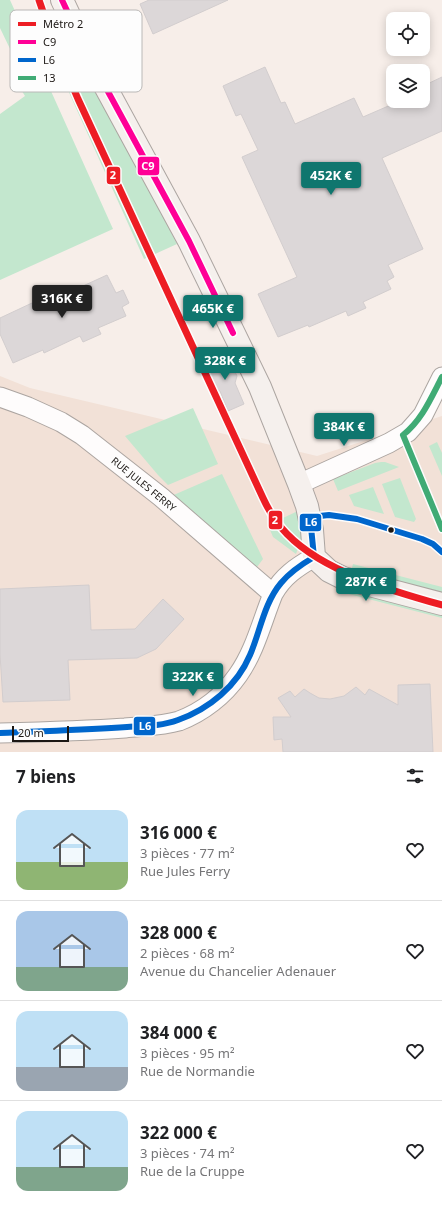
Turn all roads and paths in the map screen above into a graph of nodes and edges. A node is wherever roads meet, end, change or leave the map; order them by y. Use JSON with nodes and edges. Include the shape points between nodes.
{"nodes":[{"id":1,"x":62,"y":0,"type":"edge"},
{"id":2,"x":67,"y":10,"type":"edge"},
{"id":3,"x":108,"y":92,"type":"edge"},
{"id":4,"x":442,"y":377,"type":"edge"},
{"id":5,"x":0,"y":397,"type":"edge"},
{"id":6,"x":299,"y":484,"type":"junction"},
{"id":7,"x":314,"y":557,"type":"junction"},
{"id":8,"x":273,"y":594,"type":"junction"},
{"id":9,"x":442,"y":604,"type":"edge"},
{"id":10,"x":0,"y":733,"type":"edge"}],
"edges":[{"from":1,"to":2,"type":"main road"},
{"from":3,"to":6,"type":"main road","via":[[189,241],[260,387]]},
{"from":4,"to":6,"type":"street","via":[[423,415],[408,432]]},
{"from":5,"to":8,"type":"street","name":"RUE JULES FERRY","via":[[61,422],[82,435],[161,497]]},
{"from":6,"to":7,"type":"main road","via":[[310,517]]},
{"from":7,"to":8,"type":"street","via":[[284,578]]},
{"from":7,"to":9,"type":"main road","via":[[329,571],[343,578]]},
{"from":8,"to":10,"type":"street","via":[[249,657],[237,676],[208,706],[189,717],[153,726]]}]}
